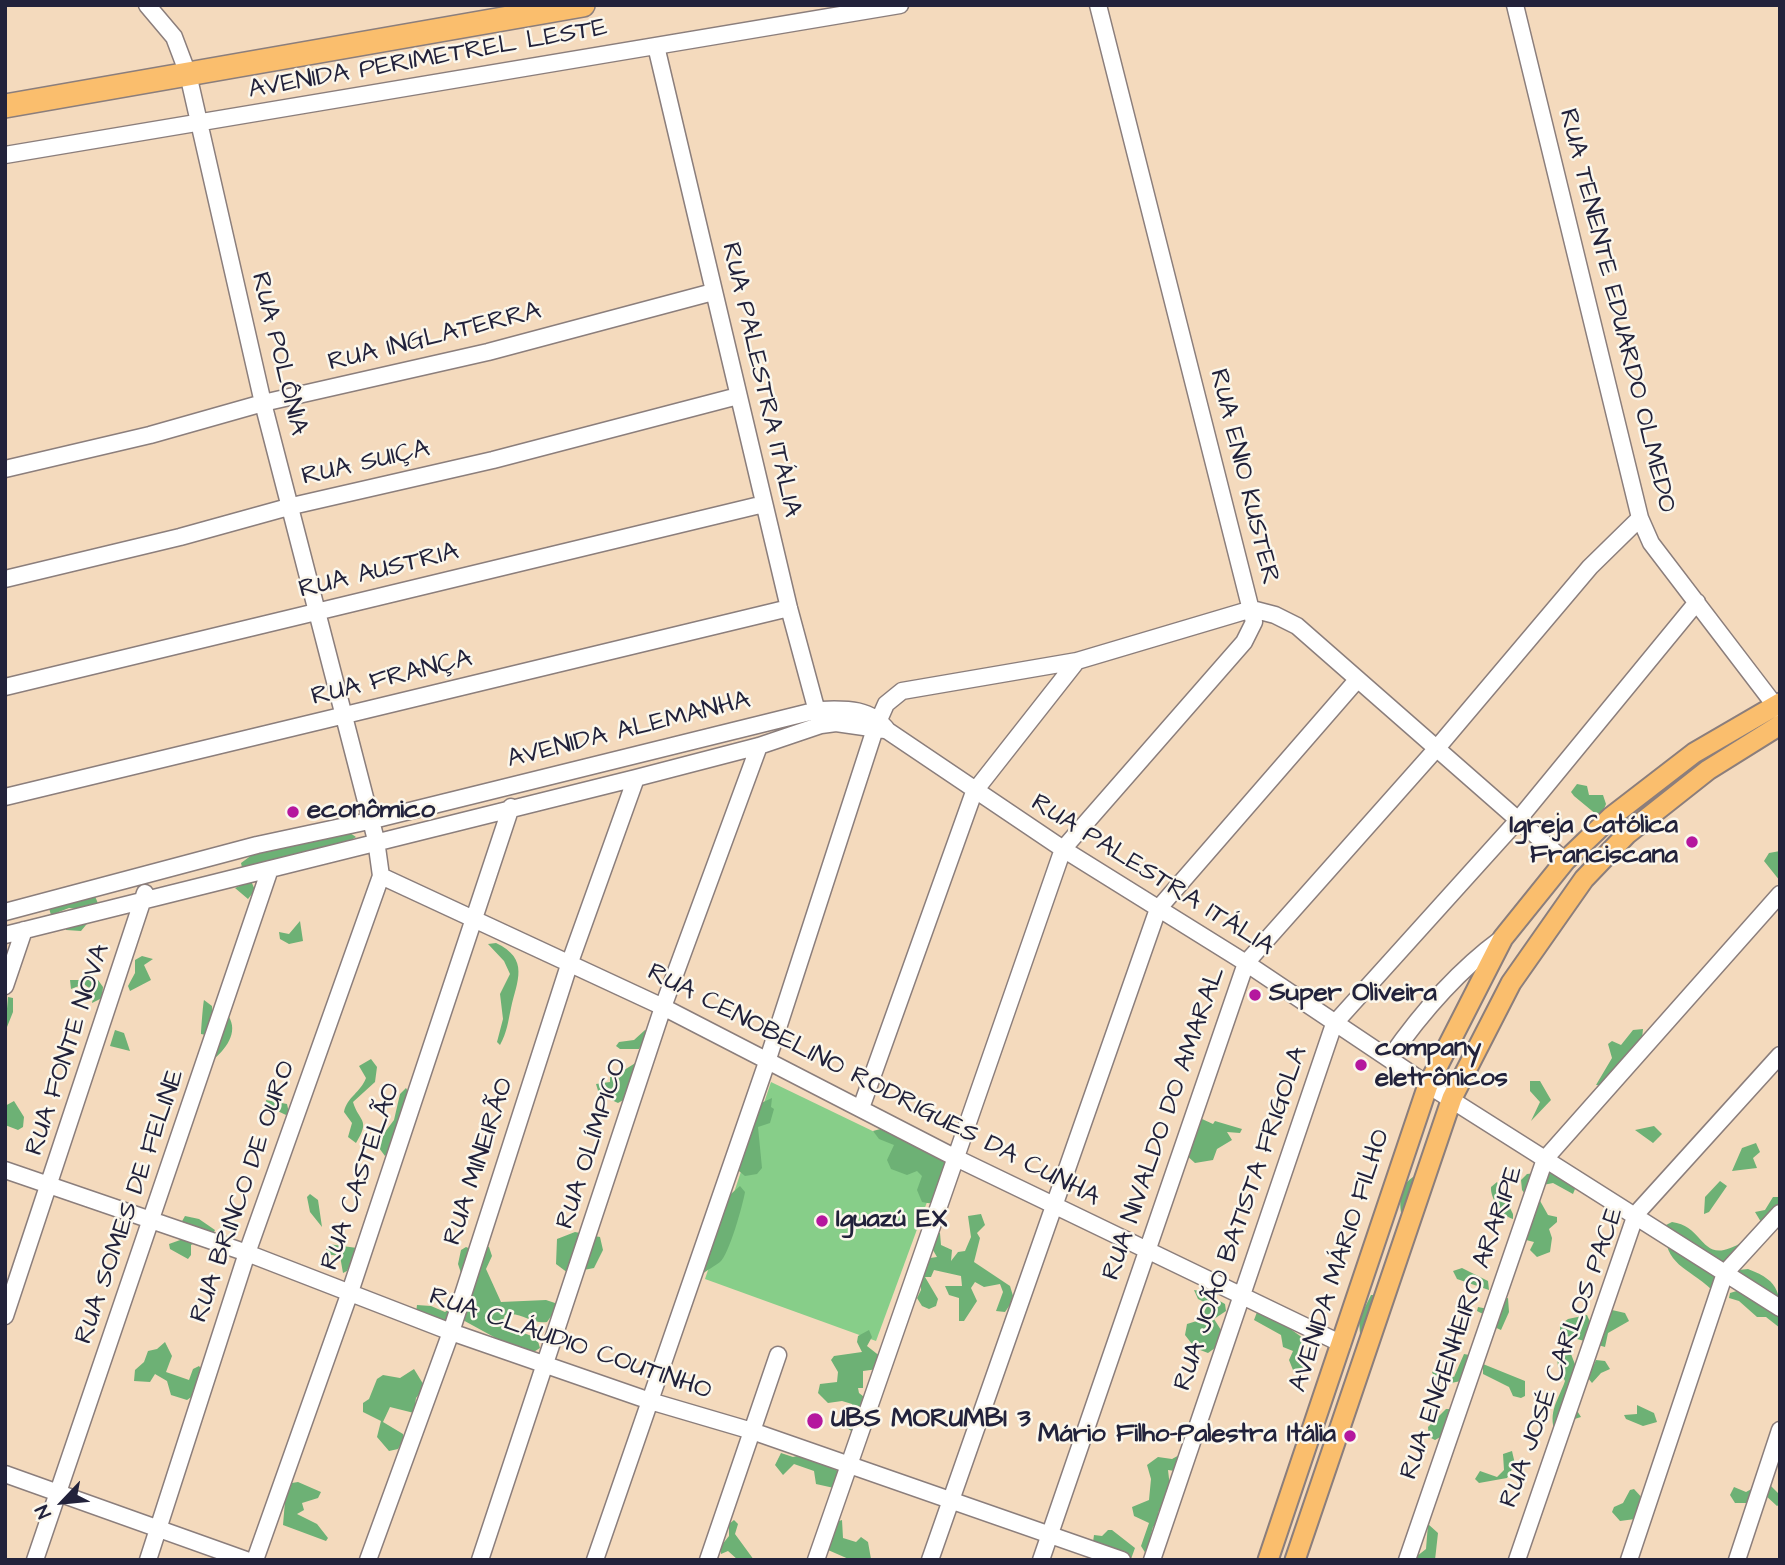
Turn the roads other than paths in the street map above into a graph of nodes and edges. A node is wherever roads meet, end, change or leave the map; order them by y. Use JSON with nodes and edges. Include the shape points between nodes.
{"nodes":[{"id":1,"x":147,"y":5,"type":"edge"},
{"id":2,"x":583,"y":5,"type":"edge"},
{"id":3,"x":900,"y":5,"type":"edge"},
{"id":4,"x":1098,"y":5,"type":"edge"},
{"id":5,"x":1515,"y":5,"type":"edge"},
{"id":6,"x":656,"y":46,"type":"junction"},
{"id":7,"x":188,"y":74,"type":"junction"},
{"id":8,"x":5,"y":106,"type":"edge"},
{"id":9,"x":197,"y":123,"type":"junction"},
{"id":10,"x":5,"y":155,"type":"edge"},
{"id":11,"x":713,"y":292,"type":"junction"},
{"id":12,"x":738,"y":396,"type":"junction"},
{"id":13,"x":263,"y":403,"type":"junction"},
{"id":14,"x":5,"y":469,"type":"edge"},
{"id":15,"x":764,"y":504,"type":"junction"},
{"id":16,"x":292,"y":506,"type":"junction"},
{"id":17,"x":1640,"y":518,"type":"junction"},
{"id":18,"x":5,"y":579,"type":"edge"},
{"id":19,"x":1698,"y":602,"type":"junction"},
{"id":20,"x":789,"y":608,"type":"junction"},
{"id":21,"x":1252,"y":609,"type":"junction"},
{"id":22,"x":319,"y":612,"type":"junction"},
{"id":23,"x":1077,"y":661,"type":"junction"},
{"id":24,"x":1357,"y":680,"type":"junction"},
{"id":25,"x":5,"y":687,"type":"edge"},
{"id":26,"x":1779,"y":711,"type":"edge"},
{"id":27,"x":345,"y":716,"type":"junction"},
{"id":28,"x":819,"y":718,"type":"junction"},
{"id":29,"x":881,"y":726,"type":"junction"},
{"id":30,"x":759,"y":746,"type":"junction"},
{"id":31,"x":1437,"y":748,"type":"junction"},
{"id":32,"x":636,"y":778,"type":"junction"},
{"id":33,"x":974,"y":792,"type":"junction"},
{"id":34,"x":5,"y":797,"type":"edge"},
{"id":35,"x":511,"y":807,"type":"junction"},
{"id":36,"x":1518,"y":820,"type":"junction"},
{"id":37,"x":369,"y":821,"type":"junction"},
{"id":38,"x":376,"y":840,"type":"junction"},
{"id":39,"x":1063,"y":849,"type":"junction"},
{"id":40,"x":1565,"y":861,"type":"junction"},
{"id":41,"x":270,"y":869,"type":"junction"},
{"id":42,"x":149,"y":876,"type":"junction"},
{"id":43,"x":381,"y":876,"type":"junction"},
{"id":44,"x":1780,"y":894,"type":"edge"},
{"id":45,"x":143,"y":900,"type":"junction"},
{"id":46,"x":1158,"y":909,"type":"junction"},
{"id":47,"x":5,"y":912,"type":"edge"},
{"id":48,"x":475,"y":918,"type":"junction"},
{"id":49,"x":24,"y":930,"type":"junction"},
{"id":50,"x":5,"y":935,"type":"edge"},
{"id":51,"x":1503,"y":938,"type":"junction"},
{"id":52,"x":570,"y":962,"type":"junction"},
{"id":53,"x":1245,"y":963,"type":"junction"},
{"id":54,"x":5,"y":986,"type":"edge"},
{"id":55,"x":663,"y":1007,"type":"junction"},
{"id":56,"x":1335,"y":1024,"type":"junction"},
{"id":57,"x":1780,"y":1055,"type":"edge"},
{"id":58,"x":1389,"y":1059,"type":"junction"},
{"id":59,"x":767,"y":1062,"type":"junction"},
{"id":60,"x":1428,"y":1085,"type":"junction"},
{"id":61,"x":1452,"y":1098,"type":"junction"},
{"id":62,"x":860,"y":1108,"type":"junction"},
{"id":63,"x":957,"y":1158,"type":"junction"},
{"id":64,"x":1545,"y":1159,"type":"junction"},
{"id":65,"x":5,"y":1170,"type":"edge"},
{"id":66,"x":51,"y":1185,"type":"junction"},
{"id":67,"x":1053,"y":1205,"type":"junction"},
{"id":68,"x":1780,"y":1213,"type":"edge"},
{"id":69,"x":1636,"y":1214,"type":"junction"},
{"id":70,"x":152,"y":1222,"type":"junction"},
{"id":71,"x":1148,"y":1250,"type":"junction"},
{"id":72,"x":247,"y":1253,"type":"junction"},
{"id":73,"x":1726,"y":1273,"type":"junction"},
{"id":74,"x":349,"y":1292,"type":"junction"},
{"id":75,"x":1243,"y":1296,"type":"junction"},
{"id":76,"x":1780,"y":1308,"type":"edge"},
{"id":77,"x":5,"y":1316,"type":"edge"},
{"id":78,"x":451,"y":1332,"type":"junction"},
{"id":79,"x":1342,"y":1344,"type":"junction"},
{"id":80,"x":778,"y":1355,"type":"dead end"},
{"id":81,"x":547,"y":1365,"type":"junction"},
{"id":82,"x":650,"y":1401,"type":"junction"},
{"id":83,"x":1780,"y":1430,"type":"edge"},
{"id":84,"x":752,"y":1431,"type":"junction"},
{"id":85,"x":848,"y":1466,"type":"junction"},
{"id":86,"x":5,"y":1474,"type":"edge"},
{"id":87,"x":58,"y":1495,"type":"junction"},
{"id":88,"x":950,"y":1501,"type":"junction"},
{"id":89,"x":158,"y":1530,"type":"junction"},
{"id":90,"x":1050,"y":1535,"type":"junction"},
{"id":91,"x":35,"y":1560,"type":"edge"},
{"id":92,"x":148,"y":1560,"type":"edge"},
{"id":93,"x":246,"y":1560,"type":"edge"},
{"id":94,"x":255,"y":1560,"type":"edge"},
{"id":95,"x":368,"y":1560,"type":"edge"},
{"id":96,"x":480,"y":1560,"type":"edge"},
{"id":97,"x":595,"y":1560,"type":"edge"},
{"id":98,"x":708,"y":1560,"type":"edge"},
{"id":99,"x":816,"y":1560,"type":"edge"},
{"id":100,"x":930,"y":1560,"type":"edge"},
{"id":101,"x":1041,"y":1560,"type":"edge"},
{"id":102,"x":1122,"y":1560,"type":"edge"},
{"id":103,"x":1152,"y":1560,"type":"edge"},
{"id":104,"x":1268,"y":1560,"type":"edge"},
{"id":105,"x":1295,"y":1560,"type":"edge"},
{"id":106,"x":1407,"y":1560,"type":"edge"},
{"id":107,"x":1517,"y":1560,"type":"edge"},
{"id":108,"x":1629,"y":1560,"type":"edge"},
{"id":109,"x":1737,"y":1560,"type":"edge"}],
"edges":[{"from":1,"to":7,"type":"street","name":"RUA POLÔNIA","via":[[174,37]]},
{"from":2,"to":7,"type":"highway"},
{"from":3,"to":6,"type":"street","name":"AVENIDA PERIMETREL LESTE"},
{"from":4,"to":21,"type":"street","name":"RUA ENIO KUSTER"},
{"from":5,"to":17,"type":"street","name":"RUA TENENTE EDUARDO OLMEDO"},
{"from":6,"to":9,"type":"street","name":"AVENIDA PERIMETREL LESTE"},
{"from":6,"to":11,"type":"street","name":"RUA PALESTRA ITÁLIA"},
{"from":7,"to":8,"type":"highway"},
{"from":7,"to":9,"type":"street","name":"RUA POLÔNIA"},
{"from":9,"to":10,"type":"street","name":"AVENIDA PERIMETREL LESTE"},
{"from":9,"to":13,"type":"street","name":"RUA POLÔNIA"},
{"from":11,"to":12,"type":"street","name":"RUA PALESTRA ITÁLIA"},
{"from":11,"to":13,"type":"street","name":"RUA INGLATERRA","via":[[488,352]]},
{"from":12,"to":15,"type":"street","name":"RUA PALESTRA ITÁLIA"},
{"from":12,"to":16,"type":"street","name":"RUA SUIÇA"},
{"from":13,"to":14,"type":"street","name":"RUA INGLATERRA"},
{"from":13,"to":16,"type":"street","name":"RUA POLÔNIA"},
{"from":15,"to":20,"type":"street","name":"RUA PALESTRA ITÁLIA"},
{"from":15,"to":22,"type":"street","name":"RUA AUSTRIA"},
{"from":16,"to":18,"type":"street","name":"RUA SUIÇA"},
{"from":16,"to":22,"type":"street","name":"RUA POLÔNIA"},
{"from":17,"to":19,"type":"street","name":"RUA TENENTE EDUARDO OLMEDO","via":[[1651,543]]},
{"from":17,"to":31,"type":"street","name":"RUA NIVALDO DO AMARAL","via":[[1590,567]]},
{"from":19,"to":26,"type":"street","name":"RUA TENENTE EDUARDO OLMEDO"},
{"from":19,"to":36,"type":"street","name":"RUA JOÃO BATISTA FRIGOLA"},
{"from":20,"to":27,"type":"street","name":"RUA FRANÇA"},
{"from":20,"to":28,"type":"street","name":"RUA PALESTRA ITÁLIA"},
{"from":21,"to":23,"type":"street"},
{"from":21,"to":24,"type":"street","name":"RUA ENIO KUSTER","via":[[1297,626]]},
{"from":21,"to":39,"type":"street","via":[[1254,622],[1244,642]]},
{"from":22,"to":25,"type":"street","name":"RUA AUSTRIA"},
{"from":22,"to":27,"type":"street","name":"RUA POLÔNIA"},
{"from":23,"to":29,"type":"street","via":[[902,691],[886,704]]},
{"from":23,"to":33,"type":"street"},
{"from":24,"to":31,"type":"street","name":"RUA ENIO KUSTER"},
{"from":24,"to":46,"type":"street"},
{"from":26,"to":40,"type":"main road","name":"AVENIDA MÁRIO FILHO","via":[[1675,767],[1611,817]]},
{"from":26,"to":61,"type":"main road","name":"AVENIDA MÁRIO FILHO","via":[[1627,834],[1584,879],[1511,983]]},
{"from":27,"to":34,"type":"street","name":"RUA FRANÇA"},
{"from":27,"to":37,"type":"street","name":"RUA POLÔNIA"},
{"from":28,"to":29,"type":"street","name":"AVENIDA ALEMANHA"},
{"from":28,"to":30,"type":"street","name":"AVENIDA ALEMANHA"},
{"from":28,"to":37,"type":"street","name":"AVENIDA ALEMANHA"},
{"from":29,"to":33,"type":"street","name":"RUA PALESTRA ITÁLIA"},
{"from":29,"to":59,"type":"street"},
{"from":30,"to":32,"type":"street","name":"AVENIDA ALEMANHA"},
{"from":30,"to":55,"type":"street","name":"RUA OLÍMPICO"},
{"from":31,"to":36,"type":"street","name":"RUA ENIO KUSTER"},
{"from":31,"to":53,"type":"street","name":"RUA NIVALDO DO AMARAL"},
{"from":32,"to":35,"type":"street","name":"AVENIDA ALEMANHA"},
{"from":32,"to":52,"type":"street","name":"RUA MINEIRÃO"},
{"from":33,"to":39,"type":"street","name":"RUA PALESTRA ITÁLIA"},
{"from":33,"to":62,"type":"street"},
{"from":35,"to":38,"type":"street","name":"AVENIDA ALEMANHA"},
{"from":35,"to":48,"type":"street","name":"RUA CASTELÃO"},
{"from":36,"to":40,"type":"street","name":"RUA ENIO KUSTER"},
{"from":36,"to":56,"type":"street","name":"RUA JOÃO BATISTA FRIGOLA"},
{"from":37,"to":38,"type":"street","name":"RUA POLÔNIA"},
{"from":37,"to":42,"type":"street","name":"AVENIDA ALEMANHA","via":[[257,845]]},
{"from":38,"to":41,"type":"street","name":"AVENIDA ALEMANHA"},
{"from":38,"to":43,"type":"street","name":"RUA BRINCO DE OURO"},
{"from":39,"to":46,"type":"street","name":"RUA PALESTRA ITÁLIA"},
{"from":39,"to":63,"type":"street"},
{"from":40,"to":51,"type":"main road","name":"AVENIDA MÁRIO FILHO"},
{"from":41,"to":45,"type":"street","name":"AVENIDA ALEMANHA"},
{"from":41,"to":70,"type":"street","name":"RUA SOMES DE FELINE"},
{"from":42,"to":45,"type":"street","name":"RUA FONTE NOVA"},
{"from":42,"to":47,"type":"street","name":"AVENIDA ALEMANHA"},
{"from":43,"to":48,"type":"street","name":"RUA CENOBELINO RODRIGUES DA CUNHA"},
{"from":43,"to":72,"type":"street","name":"RUA BRINCO DE OURO"},
{"from":44,"to":64,"type":"street","name":"RUA ENGENHEIRO ARARIPE"},
{"from":45,"to":49,"type":"street","name":"AVENIDA ALEMANHA"},
{"from":45,"to":66,"type":"street","name":"RUA FONTE NOVA"},
{"from":46,"to":53,"type":"street","name":"RUA PALESTRA ITÁLIA"},
{"from":46,"to":67,"type":"street"},
{"from":48,"to":52,"type":"street","name":"RUA CENOBELINO RODRIGUES DA CUNHA"},
{"from":48,"to":74,"type":"street","name":"RUA CASTELÃO"},
{"from":49,"to":50,"type":"street","name":"AVENIDA ALEMANHA"},
{"from":49,"to":54,"type":"street"},
{"from":51,"to":58,"type":"street","via":[[1450,982]]},
{"from":51,"to":60,"type":"main road","name":"AVENIDA MÁRIO FILHO"},
{"from":52,"to":55,"type":"street","name":"RUA CENOBELINO RODRIGUES DA CUNHA"},
{"from":52,"to":78,"type":"street","name":"RUA MINEIRÃO"},
{"from":53,"to":56,"type":"street","name":"RUA PALESTRA ITÁLIA"},
{"from":53,"to":71,"type":"street","name":"RUA NIVALDO DO AMARAL"},
{"from":55,"to":59,"type":"street","name":"RUA CENOBELINO RODRIGUES DA CUNHA"},
{"from":55,"to":81,"type":"street","name":"RUA OLÍMPICO"},
{"from":56,"to":58,"type":"street","name":"RUA PALESTRA ITÁLIA"},
{"from":56,"to":75,"type":"street","name":"RUA JOÃO BATISTA FRIGOLA"},
{"from":57,"to":69,"type":"street","name":"RUA JOSÉ CARLOS PACE"},
{"from":58,"to":60,"type":"street","name":"RUA PALESTRA ITÁLIA"},
{"from":59,"to":62,"type":"street","name":"RUA CENOBELINO RODRIGUES DA CUNHA"},
{"from":59,"to":82,"type":"street"},
{"from":60,"to":61,"type":"street","name":"RUA PALESTRA ITÁLIA"},
{"from":60,"to":79,"type":"main road","name":"AVENIDA MÁRIO FILHO"},
{"from":61,"to":64,"type":"street","name":"RUA PALESTRA ITÁLIA"},
{"from":61,"to":105,"type":"main road","name":"AVENIDA MÁRIO FILHO"},
{"from":62,"to":63,"type":"street","name":"RUA CENOBELINO RODRIGUES DA CUNHA"},
{"from":63,"to":67,"type":"street","name":"RUA CENOBELINO RODRIGUES DA CUNHA"},
{"from":63,"to":85,"type":"street"},
{"from":64,"to":69,"type":"street","name":"RUA PALESTRA ITÁLIA"},
{"from":64,"to":106,"type":"street","name":"RUA ENGENHEIRO ARARIPE"},
{"from":65,"to":66,"type":"street","name":"RUA CLÁUDIO COUTINHO"},
{"from":66,"to":70,"type":"street","name":"RUA CLÁUDIO COUTINHO"},
{"from":66,"to":77,"type":"street","name":"RUA FONTE NOVA"},
{"from":67,"to":71,"type":"street","name":"RUA CENOBELINO RODRIGUES DA CUNHA"},
{"from":67,"to":88,"type":"street"},
{"from":68,"to":73,"type":"street"},
{"from":69,"to":73,"type":"street","name":"RUA PALESTRA ITÁLIA"},
{"from":69,"to":107,"type":"street","name":"RUA JOSÉ CARLOS PACE"},
{"from":70,"to":72,"type":"street","name":"RUA CLÁUDIO COUTINHO"},
{"from":70,"to":87,"type":"street","name":"RUA SOMES DE FELINE"},
{"from":71,"to":75,"type":"street","name":"RUA CENOBELINO RODRIGUES DA CUNHA"},
{"from":71,"to":90,"type":"street","name":"RUA NIVALDO DO AMARAL"},
{"from":72,"to":74,"type":"street","name":"RUA CLÁUDIO COUTINHO"},
{"from":72,"to":89,"type":"street","name":"RUA BRINCO DE OURO"},
{"from":73,"to":76,"type":"street","name":"RUA PALESTRA ITÁLIA"},
{"from":73,"to":108,"type":"street"},
{"from":74,"to":78,"type":"street","name":"RUA CLÁUDIO COUTINHO"},
{"from":74,"to":94,"type":"street","name":"RUA CASTELÃO"},
{"from":75,"to":79,"type":"street","name":"RUA CENOBELINO RODRIGUES DA CUNHA"},
{"from":75,"to":103,"type":"street","name":"RUA JOÃO BATISTA FRIGOLA"},
{"from":78,"to":81,"type":"street","name":"RUA CLÁUDIO COUTINHO"},
{"from":78,"to":95,"type":"street","name":"RUA MINEIRÃO"},
{"from":79,"to":104,"type":"main road","name":"AVENIDA MÁRIO FILHO"},
{"from":80,"to":84,"type":"street"},
{"from":81,"to":82,"type":"street","name":"RUA CLÁUDIO COUTINHO"},
{"from":81,"to":96,"type":"street","name":"RUA OLÍMPICO"},
{"from":82,"to":84,"type":"street","name":"RUA CLÁUDIO COUTINHO"},
{"from":82,"to":97,"type":"street"},
{"from":83,"to":109,"type":"street"},
{"from":84,"to":85,"type":"street","name":"RUA CLÁUDIO COUTINHO"},
{"from":84,"to":98,"type":"street"},
{"from":85,"to":88,"type":"street","name":"RUA CLÁUDIO COUTINHO"},
{"from":85,"to":99,"type":"street"},
{"from":86,"to":87,"type":"street"},
{"from":87,"to":89,"type":"street"},
{"from":87,"to":91,"type":"street","name":"RUA SOMES DE FELINE"},
{"from":88,"to":90,"type":"street","name":"RUA CLÁUDIO COUTINHO"},
{"from":88,"to":100,"type":"street"},
{"from":89,"to":92,"type":"street","name":"RUA BRINCO DE OURO"},
{"from":89,"to":93,"type":"street"},
{"from":90,"to":101,"type":"street","name":"RUA NIVALDO DO AMARAL"},
{"from":90,"to":102,"type":"street","name":"RUA CLÁUDIO COUTINHO"}]}
